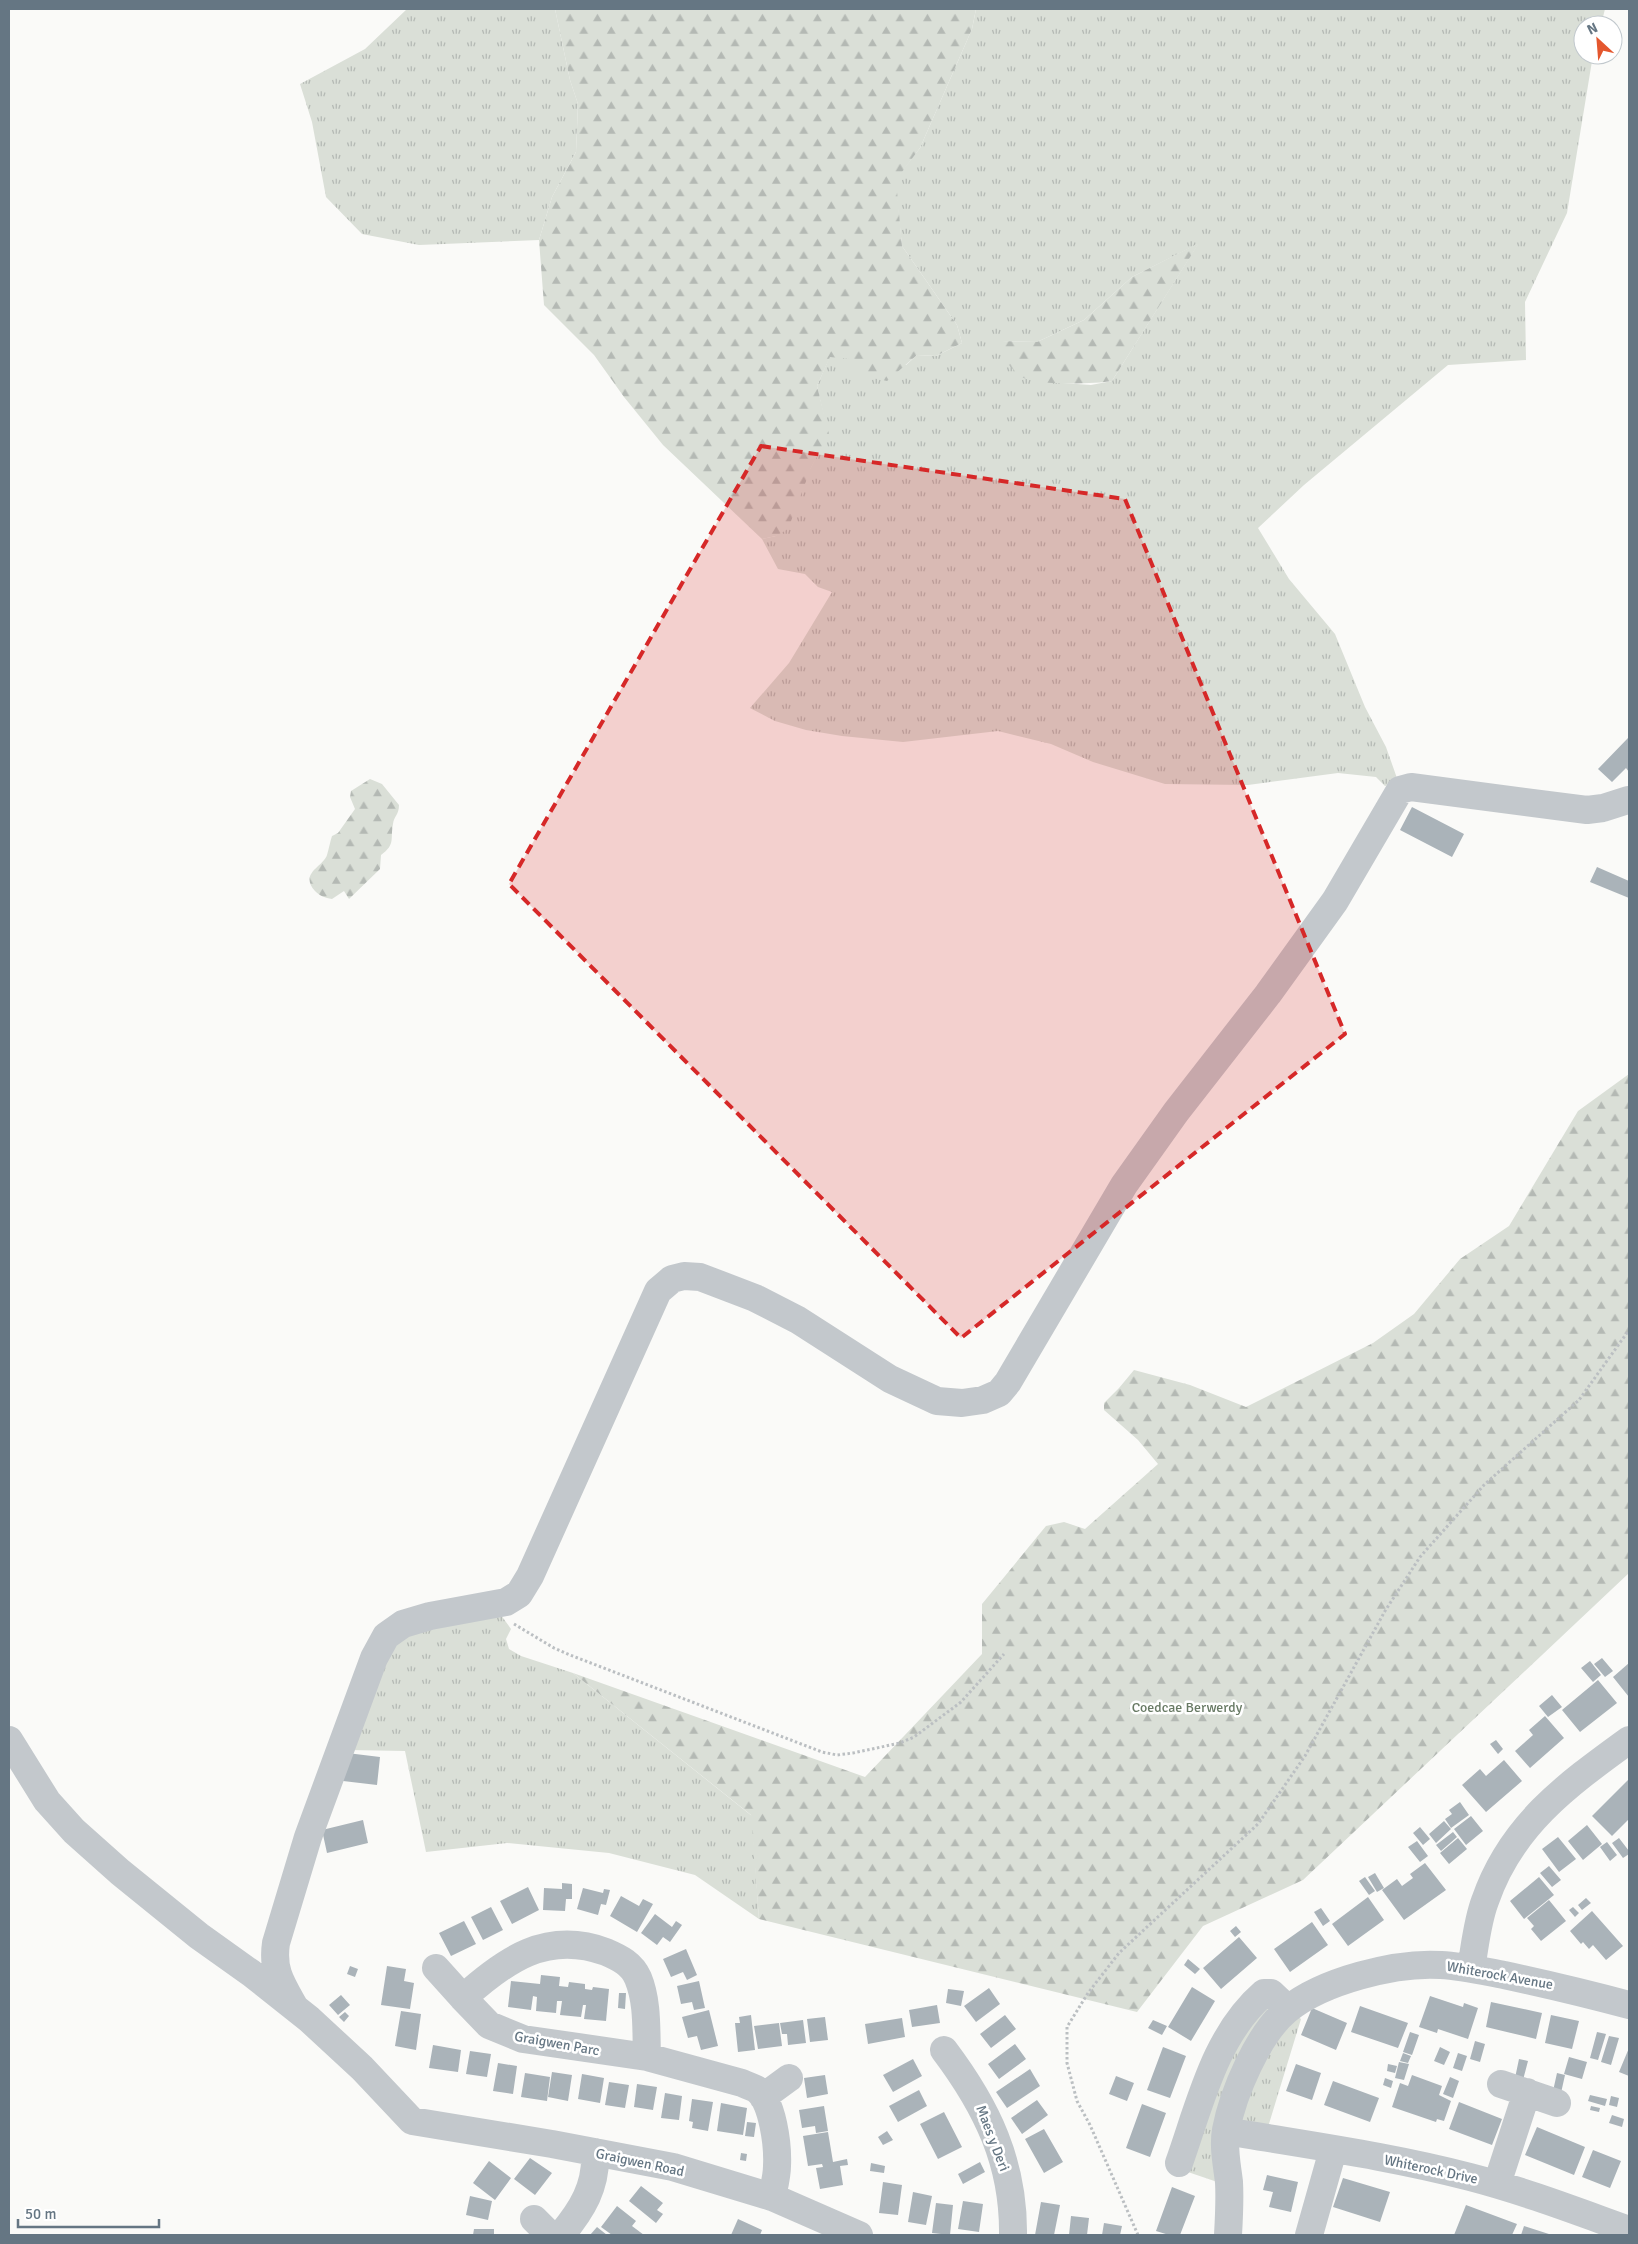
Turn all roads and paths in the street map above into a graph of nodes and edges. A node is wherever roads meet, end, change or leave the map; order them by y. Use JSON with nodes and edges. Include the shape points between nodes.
{"nodes":[{"id":1,"x":1628,"y":800,"type":"edge"},
{"id":2,"x":1629,"y":1330,"type":"edge"},
{"id":3,"x":506,"y":1602,"type":"junction"},
{"id":4,"x":1004,"y":1654,"type":"dead end"},
{"id":5,"x":9,"y":1740,"type":"edge"},
{"id":6,"x":1629,"y":1740,"type":"edge"},
{"id":7,"x":262,"y":1967,"type":"junction"},
{"id":8,"x":436,"y":1968,"type":"dead end"},
{"id":9,"x":1471,"y":1968,"type":"junction"},
{"id":10,"x":463,"y":1998,"type":"junction"},
{"id":11,"x":1629,"y":2005,"type":"edge"},
{"id":12,"x":1288,"y":2009,"type":"junction"},
{"id":13,"x":944,"y":2050,"type":"dead end"},
{"id":14,"x":646,"y":2057,"type":"junction"},
{"id":15,"x":789,"y":2078,"type":"dead end"},
{"id":16,"x":1501,"y":2084,"type":"dead end"},
{"id":17,"x":1527,"y":2092,"type":"junction"},
{"id":18,"x":763,"y":2097,"type":"junction"},
{"id":19,"x":1557,"y":2103,"type":"dead end"},
{"id":20,"x":1226,"y":2131,"type":"junction"},
{"id":21,"x":1333,"y":2150,"type":"junction"},
{"id":22,"x":595,"y":2152,"type":"junction"},
{"id":23,"x":1180,"y":2163,"type":"dead end"},
{"id":24,"x":1498,"y":2184,"type":"junction"},
{"id":25,"x":772,"y":2197,"type":"junction"},
{"id":26,"x":818,"y":2227,"type":"edge"},
{"id":27,"x":1629,"y":2230,"type":"edge"},
{"id":28,"x":561,"y":2235,"type":"edge"},
{"id":29,"x":859,"y":2235,"type":"edge"},
{"id":30,"x":1013,"y":2235,"type":"edge"},
{"id":31,"x":1138,"y":2235,"type":"edge"},
{"id":32,"x":1228,"y":2235,"type":"edge"},
{"id":33,"x":1309,"y":2235,"type":"edge"}],
"edges":[{"from":1,"to":3,"type":"street","via":[[1587,810],[1477,794],[1411,787],[1400,790],[1335,901],[1124,1185],[999,1393],[983,1400],[962,1403],[937,1401],[890,1379],[798,1320],[755,1298],[700,1277],[672,1279],[658,1291],[530,1576],[519,1594]]},
{"from":2,"to":31,"type":"path","via":[[1579,1400],[1484,1485],[1420,1557],[1385,1611],[1305,1756],[1258,1824],[1119,1953],[1068,2027],[1067,2063],[1077,2101]]},
{"from":3,"to":4,"type":"path","via":[[515,1624],[554,1648],[837,1755],[914,1738],[961,1702]]},
{"from":3,"to":7,"type":"street","via":[[430,1616],[403,1624],[386,1636],[374,1658],[308,1837],[280,1928]]},
{"from":5,"to":7,"type":"street","via":[[47,1801],[74,1831],[191,1930]]},
{"from":6,"to":9,"type":"street","via":[[1572,1781],[1542,1809],[1517,1839],[1498,1868],[1484,1903]]},
{"from":7,"to":22,"type":"street","name":"Graigwen Road","via":[[294,2006],[362,2068],[412,2121]]},
{"from":8,"to":10,"type":"street","name":"Graigwen Parc"},
{"from":9,"to":11,"type":"street","name":"Whiterock Avenue","via":[[1561,1986]]},
{"from":9,"to":12,"type":"street","name":"Whiterock Avenue","via":[[1440,1965],[1379,1969],[1316,1993]]},
{"from":10,"to":14,"type":"street","name":"Graigwen Parc","via":[[490,2025],[523,2039]]},
{"from":10,"to":14,"type":"street","via":[[486,1977],[520,1955],[550,1946],[593,1947],[630,1965],[638,1978],[644,1998]]},
{"from":12,"to":20,"type":"street","name":"Whiterock Avenue","via":[[1248,2065]]},
{"from":12,"to":23,"type":"street","via":[[1271,1993],[1264,1993],[1236,2022],[1209,2078]]},
{"from":13,"to":30,"type":"street","name":"Maes y Deri","via":[[984,2110],[999,2147],[1008,2175]]},
{"from":14,"to":18,"type":"street","name":"Graigwen Parc","via":[[742,2083]]},
{"from":15,"to":18,"type":"street"},
{"from":16,"to":17,"type":"street"},
{"from":17,"to":19,"type":"street"},
{"from":17,"to":24,"type":"street"},
{"from":18,"to":25,"type":"street","via":[[776,2145],[777,2167]]},
{"from":20,"to":21,"type":"street","name":"Whiterock Drive"},
{"from":20,"to":32,"type":"street","name":"Whiterock Avenue"},
{"from":21,"to":24,"type":"street","name":"Whiterock Drive","via":[[1404,2162]]},
{"from":21,"to":33,"type":"street"},
{"from":22,"to":25,"type":"street","name":"Graigwen Road","via":[[673,2167]]},
{"from":22,"to":28,"type":"street","via":[[592,2187],[582,2209]]},
{"from":24,"to":27,"type":"street","name":"Whiterock Drive"},
{"from":25,"to":26,"type":"street","name":"Graigwen Road"},
{"from":26,"to":29,"type":"street","name":"Graigwen Road"}]}
